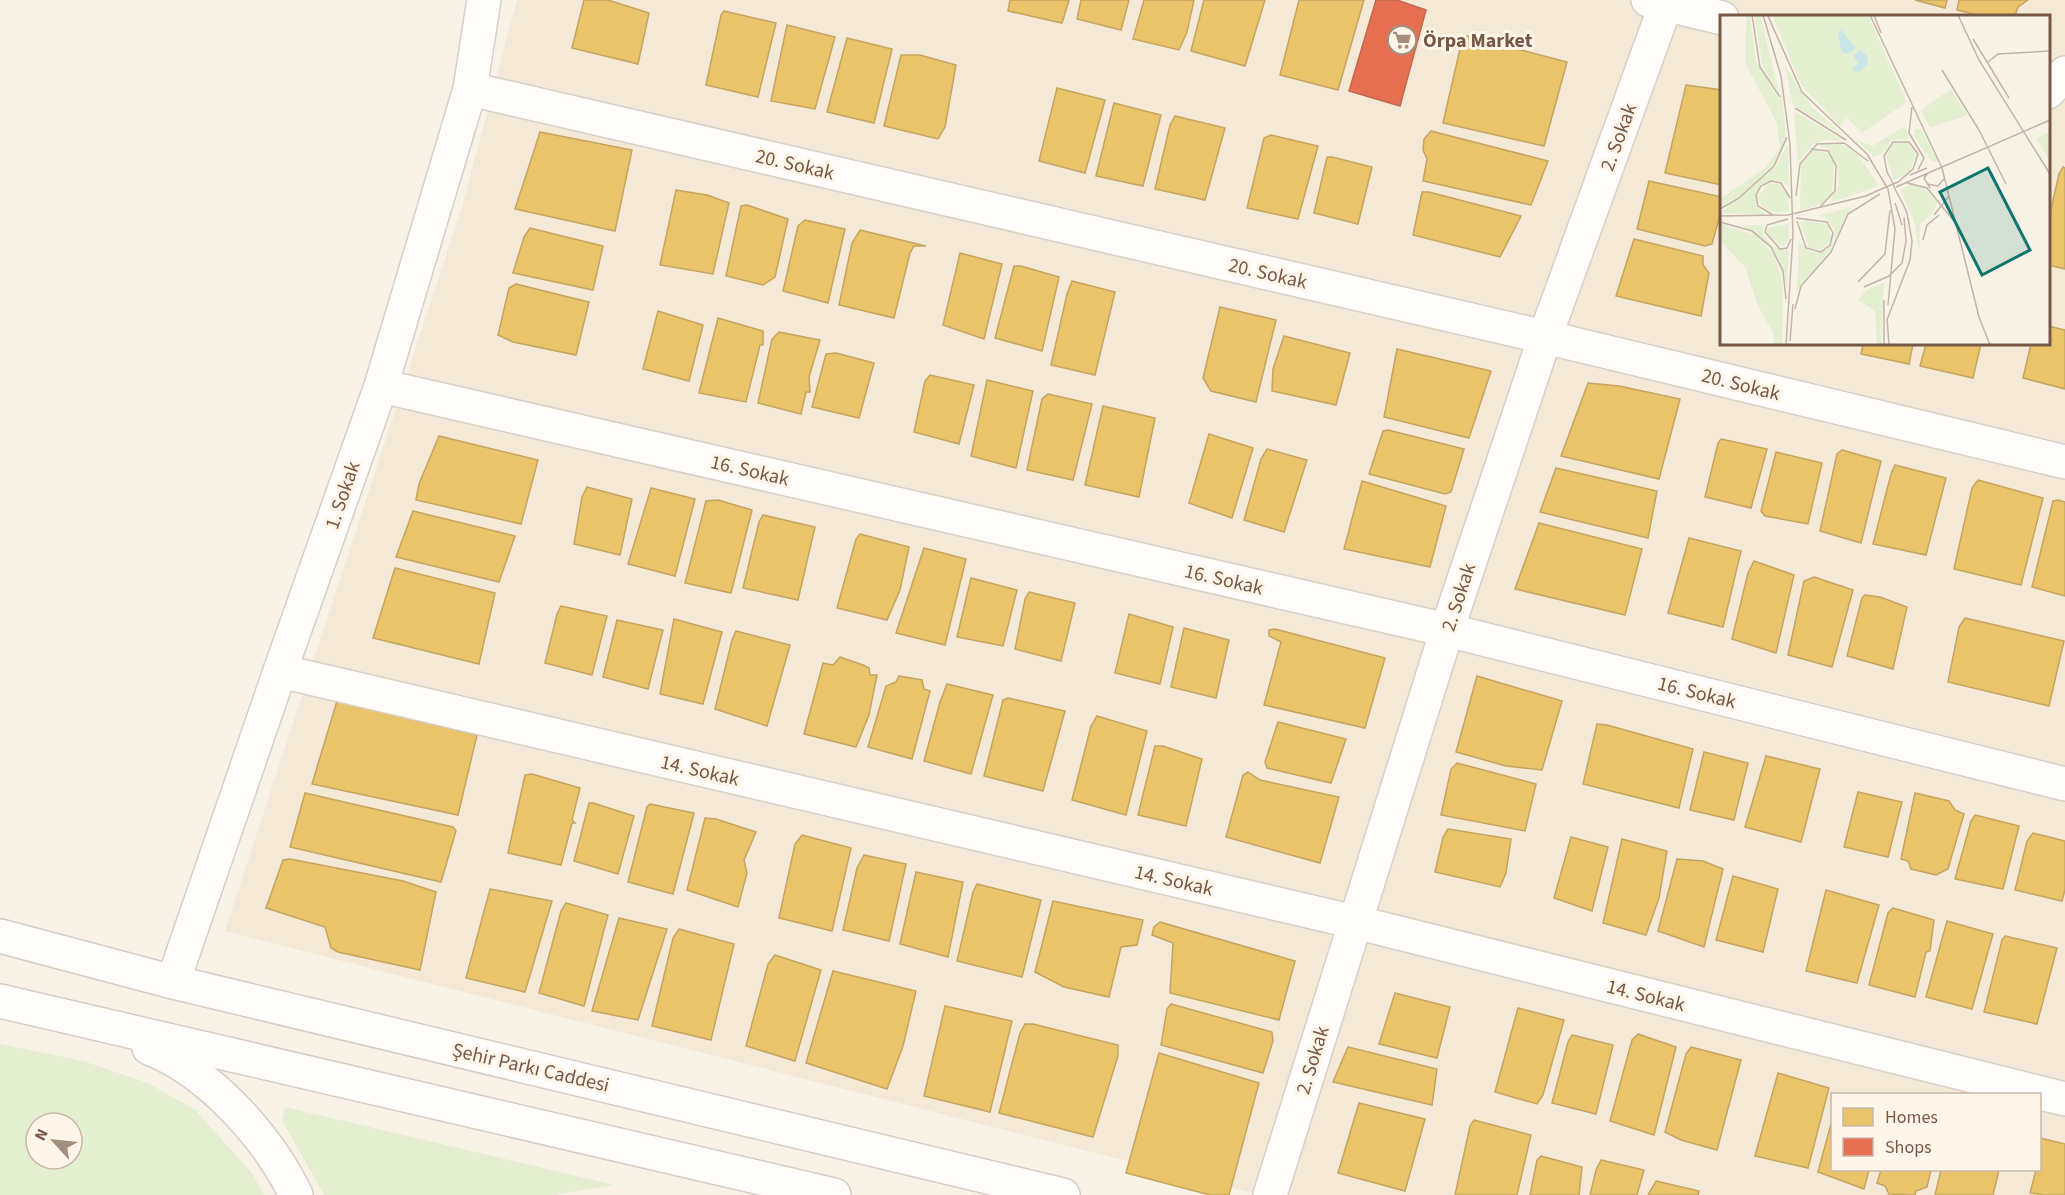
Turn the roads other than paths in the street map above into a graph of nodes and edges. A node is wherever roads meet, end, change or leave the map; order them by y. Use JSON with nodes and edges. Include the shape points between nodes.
{"nodes":[{"id":1,"x":484,"y":0,"type":"edge"},
{"id":2,"x":1657,"y":2,"type":"edge"},
{"id":3,"x":1720,"y":18,"type":"edge"},
{"id":4,"x":2065,"y":73,"type":"edge"},
{"id":5,"x":470,"y":89,"type":"junction"},
{"id":6,"x":2050,"y":91,"type":"edge"},
{"id":7,"x":2050,"y":98,"type":"edge"},
{"id":8,"x":2065,"y":102,"type":"edge"},
{"id":9,"x":1545,"y":337,"type":"junction"},
{"id":10,"x":381,"y":386,"type":"junction"},
{"id":11,"x":2065,"y":462,"type":"edge"},
{"id":12,"x":1447,"y":630,"type":"junction"},
{"id":13,"x":280,"y":671,"type":"junction"},
{"id":14,"x":2065,"y":784,"type":"edge"},
{"id":15,"x":1355,"y":922,"type":"junction"},
{"id":16,"x":0,"y":936,"type":"edge"},
{"id":17,"x":173,"y":982,"type":"junction"},
{"id":18,"x":0,"y":1001,"type":"edge"},
{"id":19,"x":77,"y":1020,"type":"junction"},
{"id":20,"x":2041,"y":1093,"type":"edge"},
{"id":21,"x":2041,"y":1093,"type":"edge"},
{"id":22,"x":2065,"y":1099,"type":"edge"},
{"id":23,"x":296,"y":1195,"type":"edge"},
{"id":24,"x":834,"y":1195,"type":"edge"},
{"id":25,"x":1063,"y":1195,"type":"edge"},
{"id":26,"x":1270,"y":1195,"type":"edge"}],
"edges":[{"from":1,"to":5,"type":"street","name":"1. Sokak"},
{"from":2,"to":3,"type":"street"},
{"from":2,"to":9,"type":"street","name":"2. Sokak"},
{"from":4,"to":6,"type":"street"},
{"from":5,"to":9,"type":"street","name":"20. Sokak"},
{"from":5,"to":10,"type":"street","name":"1. Sokak"},
{"from":7,"to":8,"type":"street"},
{"from":9,"to":11,"type":"street","name":"20. Sokak"},
{"from":9,"to":12,"type":"street","name":"2. Sokak"},
{"from":10,"to":12,"type":"street","name":"16. Sokak"},
{"from":10,"to":13,"type":"street","name":"1. Sokak"},
{"from":12,"to":14,"type":"street","name":"16. Sokak"},
{"from":12,"to":15,"type":"street","name":"2. Sokak"},
{"from":13,"to":15,"type":"street","name":"14. Sokak"},
{"from":13,"to":17,"type":"street","name":"1. Sokak"},
{"from":15,"to":20,"type":"street","name":"14. Sokak"},
{"from":15,"to":26,"type":"street","name":"2. Sokak"},
{"from":16,"to":17,"type":"street","name":"Şehir Parkı Caddesi"},
{"from":17,"to":25,"type":"street","name":"Şehir Parkı Caddesi"},
{"from":18,"to":19,"type":"street"},
{"from":19,"to":23,"type":"street","via":[[153,1049],[216,1091],[253,1128]]},
{"from":19,"to":24,"type":"street"},
{"from":21,"to":22,"type":"street","name":"14. Sokak"}]}
